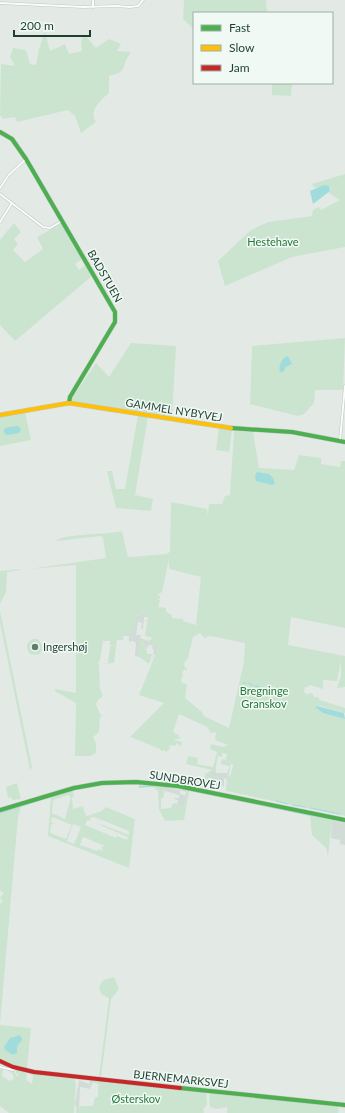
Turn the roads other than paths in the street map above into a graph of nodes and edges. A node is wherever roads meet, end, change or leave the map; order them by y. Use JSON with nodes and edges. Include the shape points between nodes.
{"nodes":[{"id":1,"x":93,"y":0,"type":"edge"},
{"id":2,"x":143,"y":0,"type":"edge"},
{"id":3,"x":0,"y":3,"type":"edge"},
{"id":4,"x":93,"y":7,"type":"junction"},
{"id":5,"x":0,"y":132,"type":"edge"},
{"id":6,"x":26,"y":159,"type":"junction"},
{"id":7,"x":0,"y":188,"type":"edge"},
{"id":8,"x":0,"y":194,"type":"edge"},
{"id":9,"x":12,"y":203,"type":"junction"},
{"id":10,"x":63,"y":220,"type":"junction"},
{"id":11,"x":0,"y":222,"type":"edge"},
{"id":12,"x":345,"y":386,"type":"edge"},
{"id":13,"x":69,"y":403,"type":"junction"},
{"id":14,"x":0,"y":416,"type":"edge"},
{"id":15,"x":340,"y":440,"type":"junction"},
{"id":16,"x":345,"y":442,"type":"edge"},
{"id":17,"x":0,"y":810,"type":"edge"},
{"id":18,"x":345,"y":820,"type":"edge"},
{"id":19,"x":0,"y":1061,"type":"edge"},
{"id":20,"x":0,"y":1067,"type":"edge"},
{"id":21,"x":16,"y":1068,"type":"junction"},
{"id":22,"x":345,"y":1105,"type":"edge"}],
"edges":[{"from":1,"to":4,"type":"street"},
{"from":2,"to":4,"type":"street","via":[[135,7]]},
{"from":3,"to":4,"type":"street"},
{"from":5,"to":6,"type":"street","name":"BADSTUEN","via":[[12,139]]},
{"from":6,"to":7,"type":"street","via":[[8,175]]},
{"from":6,"to":10,"type":"street","name":"BADSTUEN"},
{"from":8,"to":9,"type":"street"},
{"from":9,"to":10,"type":"street","via":[[43,227],[50,228]]},
{"from":9,"to":11,"type":"street"},
{"from":10,"to":13,"type":"street","name":"BADSTUEN","via":[[116,318],[70,397]]},
{"from":12,"to":15,"type":"street"},
{"from":13,"to":14,"type":"street","name":"GAMMEL NYBYVEJ"},
{"from":13,"to":15,"type":"street","name":"GAMMEL NYBYVEJ","via":[[233,428],[292,432]]},
{"from":15,"to":16,"type":"street","name":"GAMMEL NYBYVEJ"},
{"from":17,"to":18,"type":"street","name":"SUNDBROVEJ","via":[[74,788],[102,783],[136,782],[175,785]]},
{"from":19,"to":21,"type":"street","name":"BJERNEMARKSVEJ"},
{"from":20,"to":21,"type":"street","name":"BJERNEMARKSVEJ","via":[[14,1070]]},
{"from":21,"to":22,"type":"street","name":"BJERNEMARKSVEJ","via":[[42,1073]]}]}
